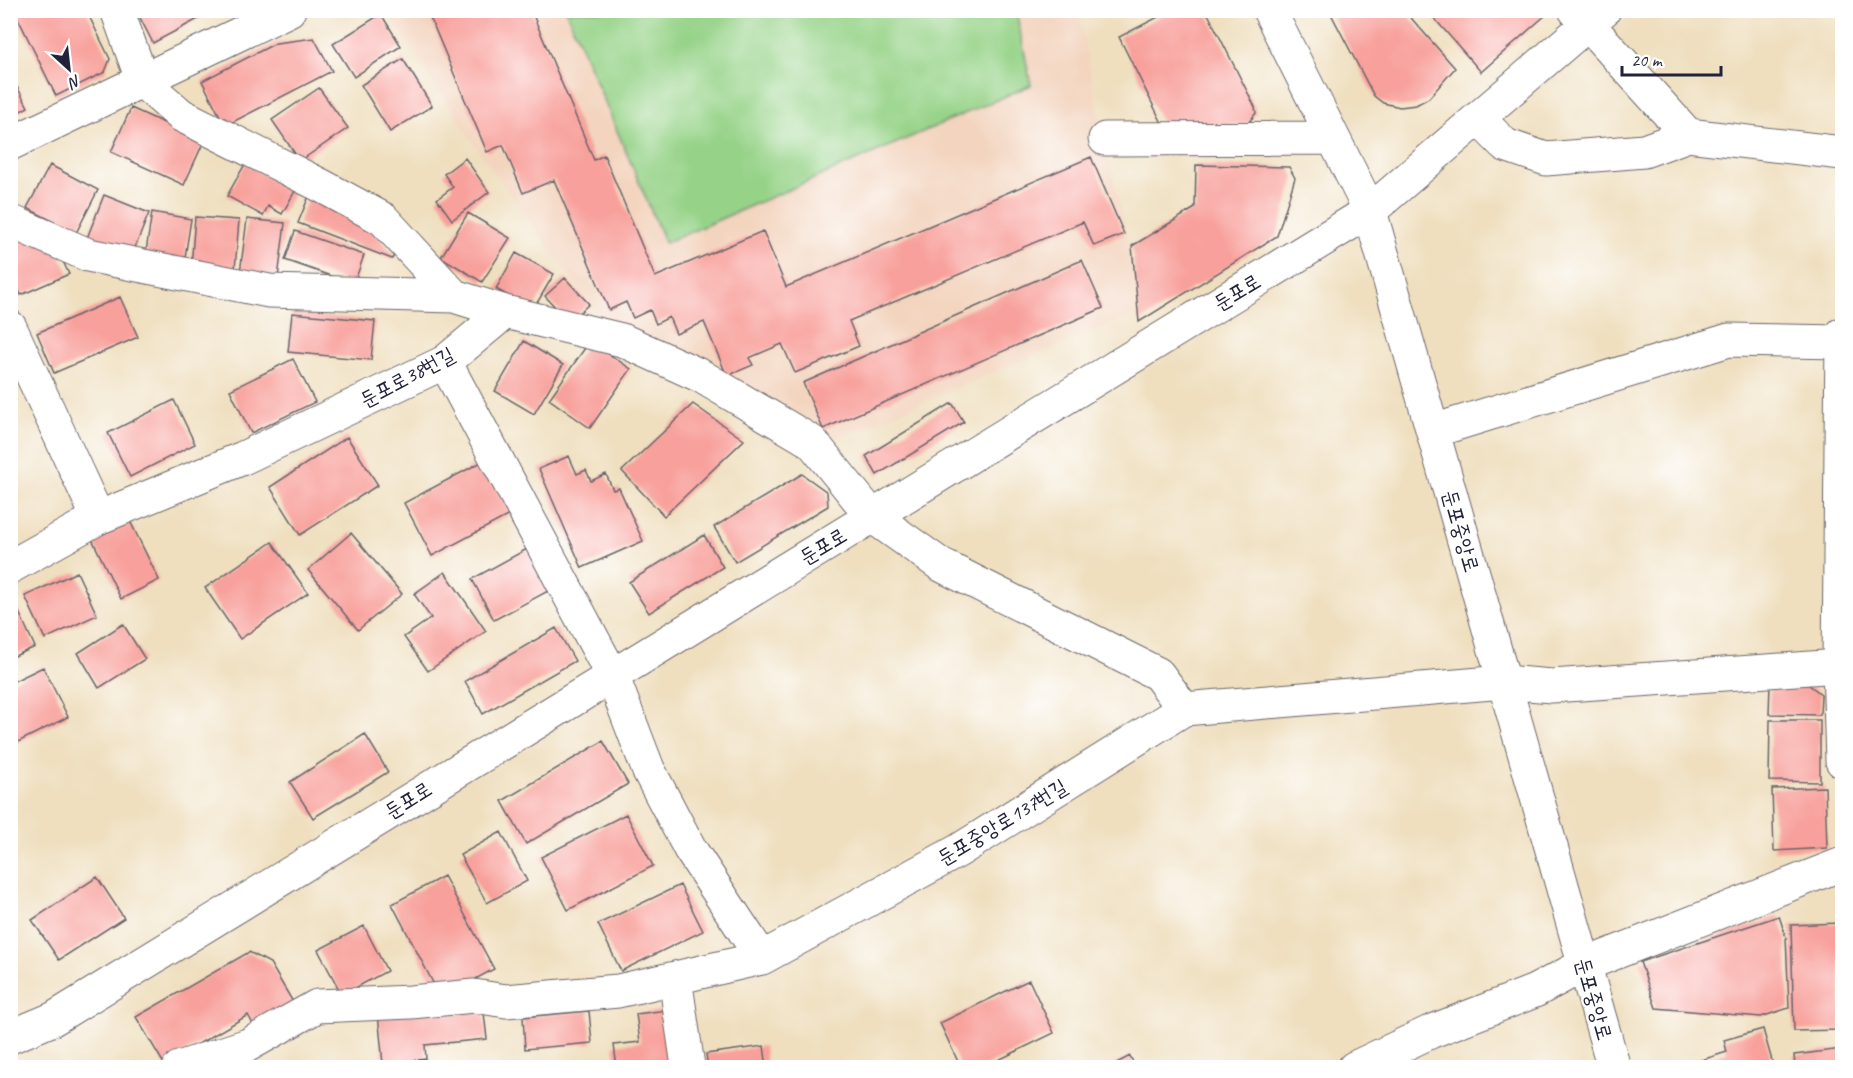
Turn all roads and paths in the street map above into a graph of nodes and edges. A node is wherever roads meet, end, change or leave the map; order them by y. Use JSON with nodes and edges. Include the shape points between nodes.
{"nodes":[{"id":1,"x":117,"y":10,"type":"edge"},
{"id":2,"x":289,"y":10,"type":"edge"},
{"id":3,"x":1269,"y":10,"type":"edge"},
{"id":4,"x":1589,"y":15,"type":"edge"},
{"id":5,"x":143,"y":82,"type":"junction"},
{"id":6,"x":1478,"y":118,"type":"junction"},
{"id":7,"x":1688,"y":135,"type":"junction"},
{"id":8,"x":1333,"y":138,"type":"junction"},
{"id":9,"x":1105,"y":140,"type":"dead end"},
{"id":10,"x":10,"y":144,"type":"edge"},
{"id":11,"x":1842,"y":153,"type":"edge"},
{"id":12,"x":1370,"y":211,"type":"junction"},
{"id":13,"x":10,"y":221,"type":"edge"},
{"id":14,"x":454,"y":296,"type":"junction"},
{"id":15,"x":505,"y":312,"type":"junction"},
{"id":16,"x":10,"y":327,"type":"edge"},
{"id":17,"x":1842,"y":338,"type":"edge"},
{"id":18,"x":445,"y":362,"type":"junction"},
{"id":19,"x":1433,"y":431,"type":"junction"},
{"id":20,"x":872,"y":516,"type":"junction"},
{"id":21,"x":98,"y":518,"type":"junction"},
{"id":22,"x":10,"y":567,"type":"edge"},
{"id":23,"x":1841,"y":579,"type":"edge"},
{"id":24,"x":1839,"y":666,"type":"junction"},
{"id":25,"x":612,"y":675,"type":"junction"},
{"id":26,"x":1504,"y":682,"type":"junction"},
{"id":27,"x":1184,"y":709,"type":"junction"},
{"id":28,"x":1842,"y":761,"type":"edge"},
{"id":29,"x":1842,"y":864,"type":"edge"},
{"id":30,"x":762,"y":958,"type":"junction"},
{"id":31,"x":1584,"y":965,"type":"junction"},
{"id":32,"x":675,"y":978,"type":"junction"},
{"id":33,"x":10,"y":1037,"type":"edge"},
{"id":34,"x":179,"y":1068,"type":"edge"},
{"id":35,"x":687,"y":1068,"type":"edge"},
{"id":36,"x":1354,"y":1068,"type":"edge"},
{"id":37,"x":1614,"y":1068,"type":"edge"}],
"edges":[{"from":1,"to":5,"type":"street"},
{"from":2,"to":5,"type":"street"},
{"from":3,"to":8,"type":"street","name":"둔포중앙로"},
{"from":4,"to":6,"type":"street","name":"둔포로"},
{"from":4,"to":7,"type":"street"},
{"from":5,"to":10,"type":"street"},
{"from":5,"to":14,"type":"street","via":[[181,116],[383,219]]},
{"from":6,"to":7,"type":"street","via":[[1505,145],[1546,159],[1644,151]]},
{"from":6,"to":12,"type":"street","name":"둔포로"},
{"from":7,"to":11,"type":"street"},
{"from":8,"to":9,"type":"street"},
{"from":8,"to":12,"type":"street","name":"둔포중앙로"},
{"from":12,"to":19,"type":"street","name":"둔포중앙로"},
{"from":12,"to":20,"type":"street","name":"둔포로"},
{"from":13,"to":14,"type":"street","via":[[88,255],[269,291]]},
{"from":14,"to":15,"type":"street"},
{"from":15,"to":18,"type":"street","name":"둔포로38번길"},
{"from":15,"to":20,"type":"street","via":[[622,340],[701,376],[812,442]]},
{"from":16,"to":21,"type":"street"},
{"from":17,"to":19,"type":"street","via":[[1729,340]]},
{"from":17,"to":23,"type":"street"},
{"from":18,"to":21,"type":"street","name":"둔포로38번길","via":[[243,458]]},
{"from":18,"to":25,"type":"street"},
{"from":19,"to":26,"type":"street","name":"둔포중앙로"},
{"from":20,"to":25,"type":"street","name":"둔포로"},
{"from":20,"to":27,"type":"street","via":[[940,565],[1158,674]]},
{"from":21,"to":22,"type":"street","name":"둔포로38번길"},
{"from":23,"to":24,"type":"street"},
{"from":24,"to":26,"type":"street","name":"둔포중앙로137번길","via":[[1552,686]]},
{"from":24,"to":28,"type":"street"},
{"from":25,"to":30,"type":"street","via":[[648,769],[685,839]]},
{"from":25,"to":33,"type":"street","name":"둔포로","via":[[53,1019]]},
{"from":26,"to":27,"type":"street","name":"둔포중앙로137번길"},
{"from":26,"to":31,"type":"street","name":"둔포중앙로"},
{"from":27,"to":30,"type":"street","name":"둔포중앙로137번길","via":[[958,851]]},
{"from":29,"to":31,"type":"street"},
{"from":30,"to":32,"type":"street","name":"둔포중앙로137번길"},
{"from":31,"to":36,"type":"street","via":[[1535,991],[1430,1032]]},
{"from":31,"to":37,"type":"street","name":"둔포중앙로"},
{"from":32,"to":34,"type":"street","name":"둔포중앙로137번길","via":[[618,991],[506,1001],[474,996],[317,1006],[248,1045]]},
{"from":32,"to":35,"type":"street"}]}
